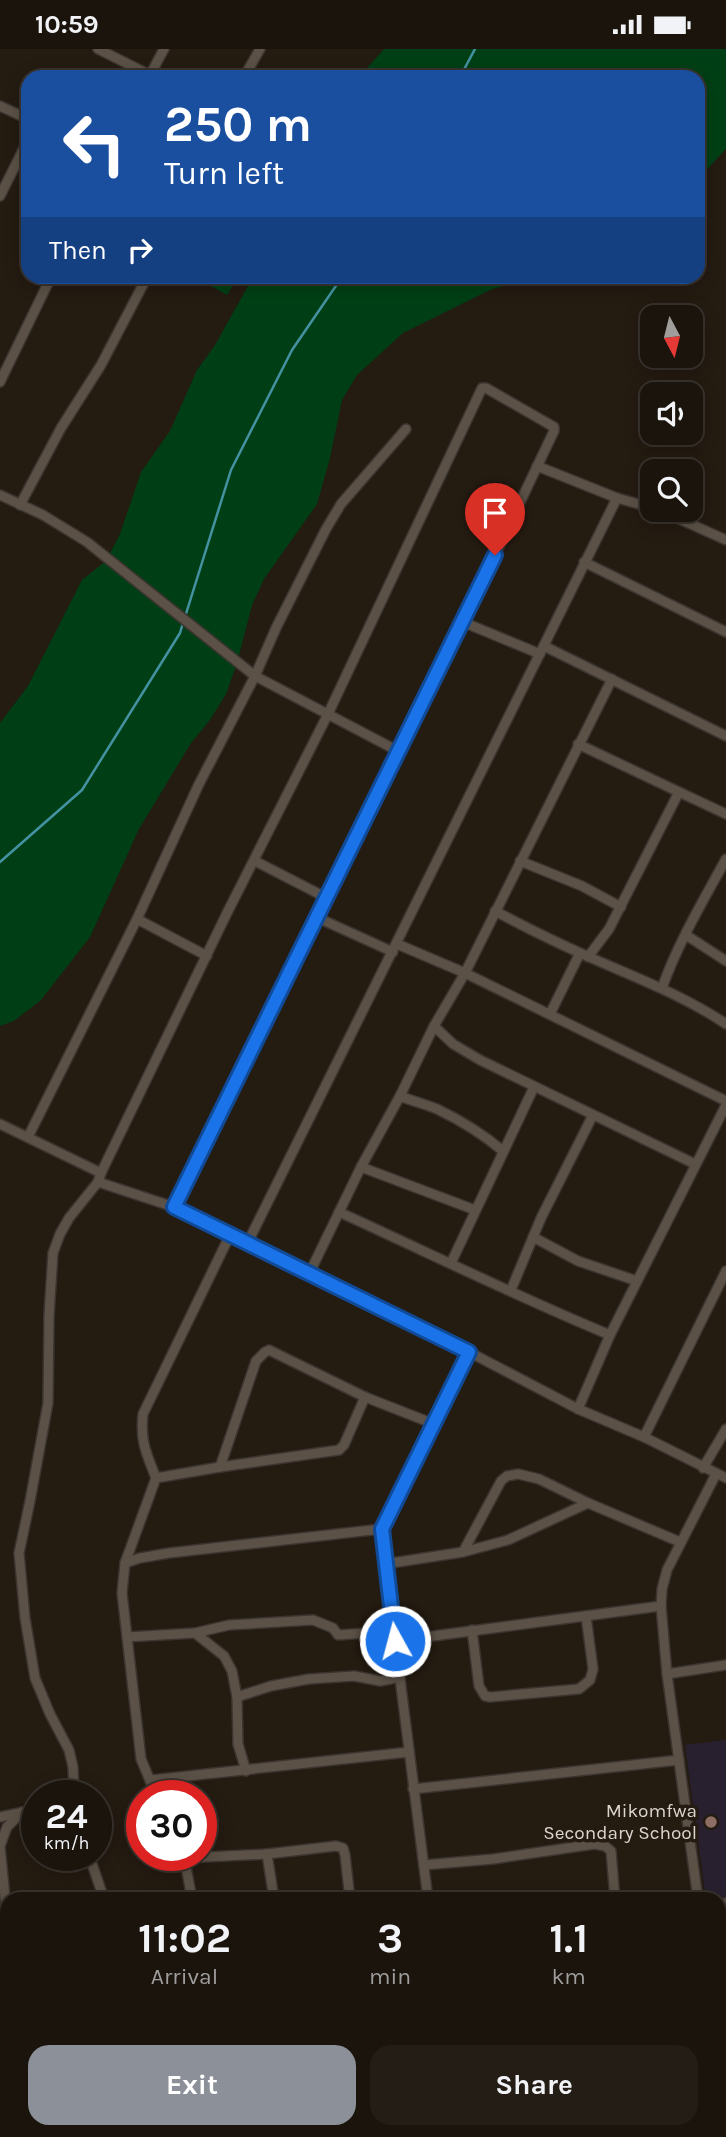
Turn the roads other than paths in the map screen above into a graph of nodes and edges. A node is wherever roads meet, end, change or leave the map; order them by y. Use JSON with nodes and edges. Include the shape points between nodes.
{"nodes":[{"id":1,"x":98,"y":49,"type":"edge"},
{"id":2,"x":164,"y":49,"type":"edge"},
{"id":3,"x":260,"y":49,"type":"edge"},
{"id":4,"x":138,"y":70,"type":"edge"},
{"id":5,"x":152,"y":70,"type":"edge"},
{"id":6,"x":248,"y":70,"type":"edge"},
{"id":7,"x":0,"y":106,"type":"edge"},
{"id":8,"x":21,"y":116,"type":"edge"},
{"id":9,"x":21,"y":154,"type":"edge"},
{"id":10,"x":0,"y":196,"type":"edge"},
{"id":11,"x":48,"y":284,"type":"edge"},
{"id":12,"x":143,"y":284,"type":"edge"},
{"id":13,"x":0,"y":382,"type":"edge"},
{"id":14,"x":406,"y":429,"type":"dead end"},
{"id":15,"x":537,"y":466,"type":"junction"},
{"id":16,"x":0,"y":495,"type":"edge"},
{"id":17,"x":617,"y":498,"type":"junction"},
{"id":18,"x":640,"y":504,"type":"edge"},
{"id":19,"x":20,"y":505,"type":"junction"},
{"id":20,"x":686,"y":522,"type":"edge"},
{"id":21,"x":726,"y":540,"type":"edge"},
{"id":22,"x":584,"y":562,"type":"junction"},
{"id":23,"x":464,"y":622,"type":"junction"},
{"id":24,"x":726,"y":632,"type":"edge"},
{"id":25,"x":542,"y":650,"type":"junction"},
{"id":26,"x":255,"y":675,"type":"junction"},
{"id":27,"x":612,"y":679,"type":"junction"},
{"id":28,"x":328,"y":714,"type":"junction"},
{"id":29,"x":726,"y":736,"type":"edge"},
{"id":30,"x":578,"y":744,"type":"junction"},
{"id":31,"x":398,"y":751,"type":"junction"},
{"id":32,"x":679,"y":792,"type":"junction"},
{"id":33,"x":726,"y":814,"type":"edge"},
{"id":34,"x":726,"y":859,"type":"edge"},
{"id":35,"x":255,"y":860,"type":"junction"},
{"id":36,"x":520,"y":861,"type":"junction"},
{"id":37,"x":325,"y":897,"type":"junction"},
{"id":38,"x":621,"y":907,"type":"junction"},
{"id":39,"x":495,"y":911,"type":"junction"},
{"id":40,"x":316,"y":917,"type":"junction"},
{"id":41,"x":137,"y":919,"type":"junction"},
{"id":42,"x":686,"y":935,"type":"junction"},
{"id":43,"x":395,"y":948,"type":"junction"},
{"id":44,"x":584,"y":955,"type":"junction"},
{"id":45,"x":206,"y":956,"type":"junction"},
{"id":46,"x":726,"y":961,"type":"edge"},
{"id":47,"x":465,"y":973,"type":"junction"},
{"id":48,"x":662,"y":988,"type":"junction"},
{"id":49,"x":550,"y":1014,"type":"junction"},
{"id":50,"x":726,"y":1024,"type":"edge"},
{"id":51,"x":435,"y":1026,"type":"junction"},
{"id":52,"x":534,"y":1087,"type":"junction"},
{"id":53,"x":400,"y":1097,"type":"junction"},
{"id":54,"x":726,"y":1103,"type":"edge"},
{"id":55,"x":593,"y":1115,"type":"junction"},
{"id":56,"x":0,"y":1124,"type":"edge"},
{"id":57,"x":28,"y":1137,"type":"junction"},
{"id":58,"x":503,"y":1151,"type":"junction"},
{"id":59,"x":695,"y":1164,"type":"junction"},
{"id":60,"x":361,"y":1167,"type":"junction"},
{"id":61,"x":100,"y":1177,"type":"junction"},
{"id":62,"x":174,"y":1207,"type":"junction"},
{"id":63,"x":475,"y":1210,"type":"junction"},
{"id":64,"x":339,"y":1212,"type":"junction"},
{"id":65,"x":230,"y":1235,"type":"junction"},
{"id":66,"x":533,"y":1237,"type":"junction"},
{"id":67,"x":247,"y":1244,"type":"junction"},
{"id":68,"x":451,"y":1262,"type":"junction"},
{"id":69,"x":726,"y":1272,"type":"edge"},
{"id":70,"x":309,"y":1275,"type":"junction"},
{"id":71,"x":637,"y":1281,"type":"junction"},
{"id":72,"x":511,"y":1290,"type":"junction"},
{"id":73,"x":610,"y":1335,"type":"junction"},
{"id":74,"x":469,"y":1352,"type":"junction"},
{"id":75,"x":365,"y":1397,"type":"junction"},
{"id":76,"x":578,"y":1409,"type":"junction"},
{"id":77,"x":434,"y":1424,"type":"junction"},
{"id":78,"x":726,"y":1429,"type":"edge"},
{"id":79,"x":644,"y":1437,"type":"junction"},
{"id":80,"x":220,"y":1467,"type":"junction"},
{"id":81,"x":703,"y":1468,"type":"junction"},
{"id":82,"x":716,"y":1473,"type":"junction"},
{"id":83,"x":156,"y":1478,"type":"junction"},
{"id":84,"x":726,"y":1478,"type":"edge"},
{"id":85,"x":588,"y":1503,"type":"junction"},
{"id":86,"x":382,"y":1529,"type":"junction"},
{"id":87,"x":680,"y":1542,"type":"junction"},
{"id":88,"x":463,"y":1552,"type":"junction"},
{"id":89,"x":125,"y":1563,"type":"junction"},
{"id":90,"x":385,"y":1564,"type":"junction"},
{"id":91,"x":661,"y":1606,"type":"junction"},
{"id":92,"x":586,"y":1616,"type":"junction"},
{"id":93,"x":472,"y":1630,"type":"junction"},
{"id":94,"x":195,"y":1633,"type":"junction"},
{"id":95,"x":394,"y":1636,"type":"junction"},
{"id":96,"x":127,"y":1637,"type":"junction"},
{"id":97,"x":726,"y":1665,"type":"edge"},
{"id":98,"x":667,"y":1674,"type":"junction"},
{"id":99,"x":400,"y":1677,"type":"junction"},
{"id":100,"x":237,"y":1697,"type":"junction"},
{"id":101,"x":409,"y":1752,"type":"junction"},
{"id":102,"x":678,"y":1760,"type":"junction"},
{"id":103,"x":246,"y":1771,"type":"junction"},
{"id":104,"x":73,"y":1780,"type":"edge"},
{"id":105,"x":151,"y":1780,"type":"joint"},
{"id":106,"x":413,"y":1789,"type":"junction"},
{"id":107,"x":21,"y":1812,"type":"edge"},
{"id":108,"x":21,"y":1813,"type":"edge"},
{"id":109,"x":0,"y":1817,"type":"edge"},
{"id":110,"x":0,"y":1846,"type":"edge"},
{"id":111,"x":267,"y":1854,"type":"junction"},
{"id":112,"x":217,"y":1856,"type":"edge"},
{"id":113,"x":424,"y":1865,"type":"junction"},
{"id":114,"x":94,"y":1871,"type":"edge"},
{"id":115,"x":187,"y":1871,"type":"edge"},
{"id":116,"x":5,"y":1892,"type":"edge"},
{"id":117,"x":102,"y":1892,"type":"edge"},
{"id":118,"x":191,"y":1892,"type":"edge"},
{"id":119,"x":273,"y":1892,"type":"edge"},
{"id":120,"x":349,"y":1892,"type":"edge"},
{"id":121,"x":427,"y":1892,"type":"edge"},
{"id":122,"x":614,"y":1892,"type":"edge"},
{"id":123,"x":697,"y":1892,"type":"edge"}],
"edges":[{"from":1,"to":4,"type":"street"},
{"from":2,"to":5,"type":"street"},
{"from":3,"to":6,"type":"street"},
{"from":7,"to":8,"type":"street"},
{"from":9,"to":10,"type":"street"},
{"from":11,"to":13,"type":"street"},
{"from":12,"to":19,"type":"street"},
{"from":14,"to":26,"type":"street","via":[[341,504]]},
{"from":15,"to":17,"type":"street"},
{"from":15,"to":23,"type":"street"},
{"from":15,"to":28,"type":"street","via":[[554,427],[482,388]]},
{"from":16,"to":19,"type":"street"},
{"from":17,"to":18,"type":"street"},
{"from":17,"to":22,"type":"street"},
{"from":19,"to":26,"type":"street","via":[[87,542]]},
{"from":20,"to":21,"type":"street"},
{"from":22,"to":24,"type":"street"},
{"from":22,"to":25,"type":"street"},
{"from":23,"to":25,"type":"street"},
{"from":23,"to":31,"type":"street"},
{"from":25,"to":27,"type":"street"},
{"from":25,"to":43,"type":"street"},
{"from":26,"to":28,"type":"street"},
{"from":26,"to":41,"type":"street"},
{"from":27,"to":29,"type":"street"},
{"from":27,"to":30,"type":"street"},
{"from":28,"to":31,"type":"street"},
{"from":28,"to":35,"type":"street"},
{"from":30,"to":32,"type":"street"},
{"from":30,"to":36,"type":"street"},
{"from":31,"to":37,"type":"street"},
{"from":32,"to":33,"type":"street"},
{"from":32,"to":38,"type":"street"},
{"from":34,"to":42,"type":"street"},
{"from":35,"to":37,"type":"street"},
{"from":35,"to":45,"type":"street"},
{"from":36,"to":38,"type":"street"},
{"from":36,"to":39,"type":"street"},
{"from":37,"to":40,"type":"street"},
{"from":38,"to":44,"type":"street","via":[[609,929]]},
{"from":39,"to":44,"type":"street"},
{"from":39,"to":47,"type":"street"},
{"from":40,"to":43,"type":"street"},
{"from":40,"to":62,"type":"street"},
{"from":41,"to":45,"type":"street"},
{"from":41,"to":57,"type":"street"},
{"from":42,"to":46,"type":"street"},
{"from":42,"to":48,"type":"street"},
{"from":43,"to":47,"type":"street"},
{"from":43,"to":67,"type":"street"},
{"from":44,"to":48,"type":"street"},
{"from":44,"to":49,"type":"street"},
{"from":45,"to":61,"type":"street"},
{"from":47,"to":49,"type":"street"},
{"from":47,"to":51,"type":"street"},
{"from":48,"to":50,"type":"street"},
{"from":49,"to":54,"type":"street"},
{"from":51,"to":52,"type":"street","via":[[453,1044]]},
{"from":51,"to":53,"type":"street"},
{"from":52,"to":55,"type":"street"},
{"from":52,"to":58,"type":"street"},
{"from":53,"to":58,"type":"street","via":[[437,1109]]},
{"from":53,"to":60,"type":"street"},
{"from":54,"to":59,"type":"street"},
{"from":55,"to":59,"type":"street"},
{"from":55,"to":66,"type":"street"},
{"from":56,"to":57,"type":"street"},
{"from":57,"to":61,"type":"street"},
{"from":58,"to":63,"type":"street"},
{"from":59,"to":71,"type":"street"},
{"from":60,"to":63,"type":"street"},
{"from":60,"to":64,"type":"street"},
{"from":61,"to":62,"type":"street"},
{"from":61,"to":104,"type":"street","via":[[69,1217],[53,1253],[48,1403],[19,1553],[35,1678],[69,1750]]},
{"from":62,"to":65,"type":"street"},
{"from":63,"to":68,"type":"street"},
{"from":64,"to":68,"type":"street"},
{"from":64,"to":70,"type":"street"},
{"from":65,"to":67,"type":"street"},
{"from":65,"to":83,"type":"street","via":[[143,1414],[141,1433]]},
{"from":66,"to":71,"type":"street","via":[[578,1261]]},
{"from":66,"to":72,"type":"street"},
{"from":67,"to":70,"type":"street"},
{"from":68,"to":72,"type":"street"},
{"from":69,"to":79,"type":"street"},
{"from":70,"to":74,"type":"street"},
{"from":71,"to":73,"type":"street"},
{"from":72,"to":73,"type":"street"},
{"from":73,"to":76,"type":"street"},
{"from":74,"to":76,"type":"street"},
{"from":74,"to":77,"type":"street"},
{"from":75,"to":77,"type":"street"},
{"from":75,"to":80,"type":"street","via":[[339,1450]]},
{"from":75,"to":80,"type":"street","via":[[274,1352],[265,1352],[256,1361]]},
{"from":76,"to":79,"type":"street"},
{"from":77,"to":86,"type":"street"},
{"from":78,"to":81,"type":"street"},
{"from":79,"to":81,"type":"street"},
{"from":80,"to":83,"type":"street"},
{"from":81,"to":82,"type":"street"},
{"from":82,"to":84,"type":"street"},
{"from":82,"to":87,"type":"street"},
{"from":83,"to":89,"type":"street"},
{"from":85,"to":87,"type":"street"},
{"from":85,"to":88,"type":"street","via":[[508,1540]]},
{"from":85,"to":88,"type":"street","via":[[540,1479],[507,1476]]},
{"from":86,"to":89,"type":"street","via":[[169,1553]]},
{"from":86,"to":90,"type":"street"},
{"from":87,"to":91,"type":"street","via":[[667,1570]]},
{"from":88,"to":90,"type":"street"},
{"from":89,"to":96,"type":"street","via":[[122,1593]]},
{"from":90,"to":95,"type":"street"},
{"from":91,"to":92,"type":"street"},
{"from":91,"to":98,"type":"street"},
{"from":92,"to":93,"type":"street"},
{"from":92,"to":93,"type":"street","via":[[593,1669],[590,1680],[579,1689],[485,1696],[479,1686]]},
{"from":93,"to":95,"type":"street"},
{"from":94,"to":95,"type":"street","via":[[229,1625],[313,1620],[332,1628],[338,1636]]},
{"from":94,"to":96,"type":"street"},
{"from":94,"to":100,"type":"street","via":[[224,1656]]},
{"from":95,"to":99,"type":"street"},
{"from":96,"to":105,"type":"street","via":[[141,1759]]},
{"from":97,"to":98,"type":"street"},
{"from":98,"to":102,"type":"street"},
{"from":99,"to":100,"type":"street","via":[[380,1681],[309,1679]]},
{"from":99,"to":101,"type":"street"},
{"from":100,"to":103,"type":"street","via":[[238,1744]]},
{"from":101,"to":103,"type":"street"},
{"from":101,"to":106,"type":"street"},
{"from":102,"to":106,"type":"street"},
{"from":102,"to":123,"type":"street"},
{"from":103,"to":105,"type":"street"},
{"from":106,"to":113,"type":"street"},
{"from":107,"to":109,"type":"street"},
{"from":108,"to":110,"type":"street","via":[[7,1827]]},
{"from":110,"to":116,"type":"street"},
{"from":111,"to":112,"type":"street"},
{"from":111,"to":119,"type":"street"},
{"from":111,"to":120,"type":"street","via":[[343,1848]]},
{"from":113,"to":121,"type":"street"},
{"from":113,"to":122,"type":"street","via":[[595,1844],[611,1851]]},
{"from":114,"to":117,"type":"street"},
{"from":115,"to":118,"type":"street"}]}
